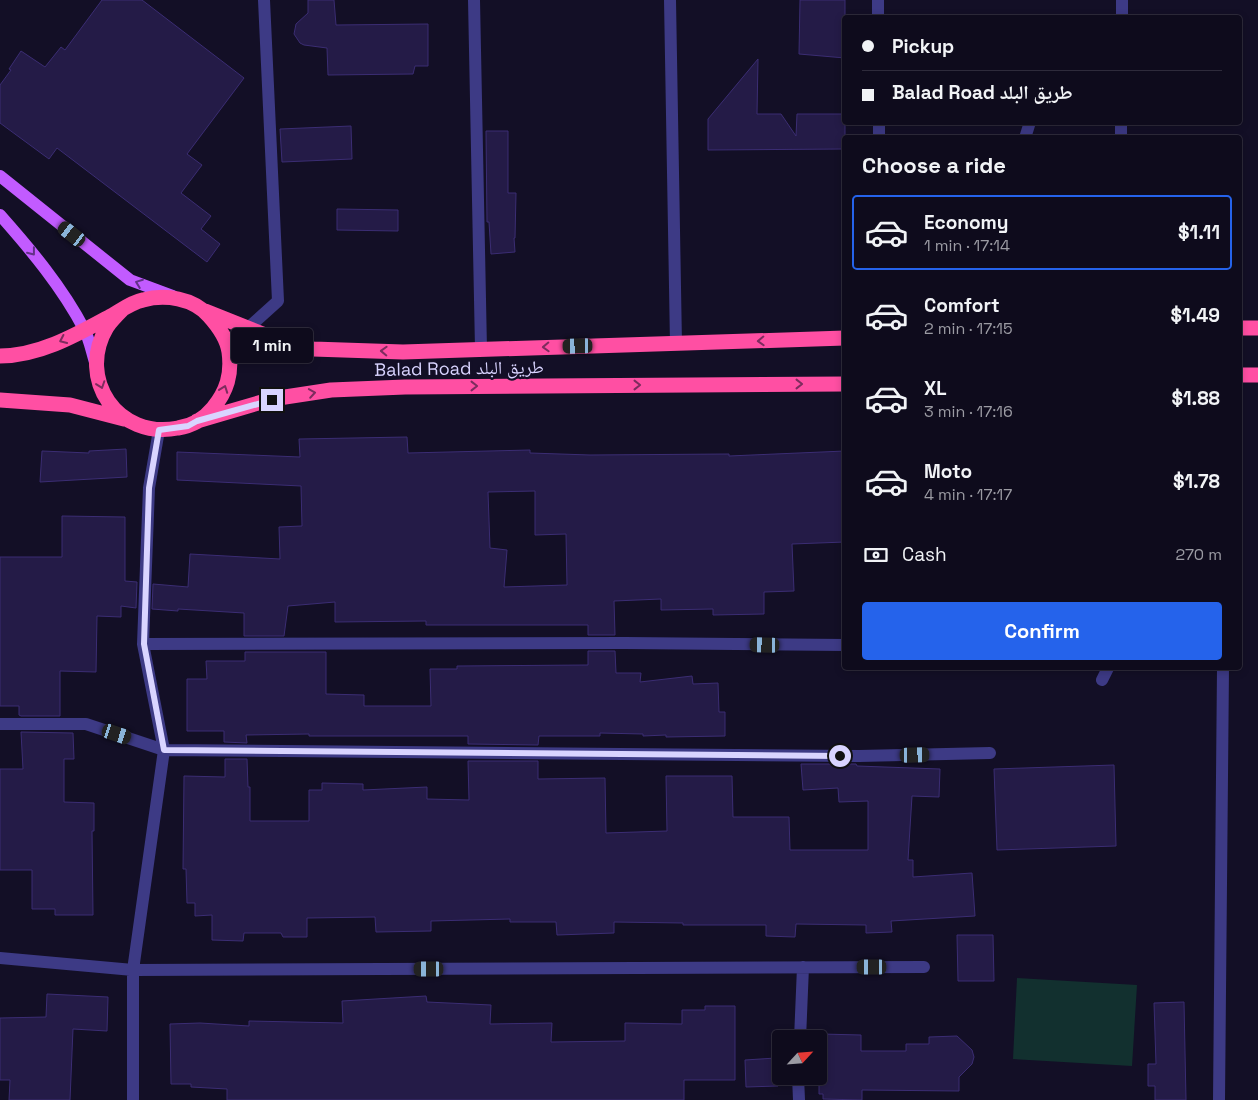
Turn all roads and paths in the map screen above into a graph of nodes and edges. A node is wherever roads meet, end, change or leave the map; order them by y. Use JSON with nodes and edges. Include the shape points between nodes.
{"nodes":[{"id":1,"x":264,"y":0,"type":"edge"},
{"id":2,"x":474,"y":0,"type":"edge"},
{"id":3,"x":670,"y":0,"type":"edge"},
{"id":4,"x":878,"y":0,"type":"edge"},
{"id":5,"x":1122,"y":0,"type":"edge"},
{"id":6,"x":878,"y":15,"type":"edge"},
{"id":7,"x":1122,"y":15,"type":"edge"},
{"id":8,"x":0,"y":176,"type":"edge"},
{"id":9,"x":0,"y":215,"type":"edge"},
{"id":10,"x":184,"y":300,"type":"junction"},
{"id":11,"x":122,"y":310,"type":"junction"},
{"id":12,"x":205,"y":311,"type":"junction"},
{"id":13,"x":248,"y":328,"type":"junction"},
{"id":14,"x":1242,"y":328,"type":"edge"},
{"id":15,"x":1258,"y":328,"type":"edge"},
{"id":16,"x":85,"y":330,"type":"junction"},
{"id":17,"x":842,"y":338,"type":"edge"},
{"id":18,"x":676,"y":344,"type":"junction"},
{"id":19,"x":481,"y":349,"type":"junction"},
{"id":20,"x":0,"y":356,"type":"edge"},
{"id":21,"x":96,"y":366,"type":"junction"},
{"id":22,"x":1242,"y":375,"type":"edge"},
{"id":23,"x":1258,"y":375,"type":"edge"},
{"id":24,"x":842,"y":384,"type":"edge"},
{"id":25,"x":0,"y":400,"type":"edge"},
{"id":26,"x":126,"y":419,"type":"junction"},
{"id":27,"x":197,"y":421,"type":"junction"},
{"id":28,"x":159,"y":430,"type":"junction"},
{"id":29,"x":144,"y":644,"type":"junction"},
{"id":30,"x":842,"y":645,"type":"edge"},
{"id":31,"x":1107,"y":670,"type":"edge"},
{"id":32,"x":1223,"y":670,"type":"edge"},
{"id":33,"x":1102,"y":680,"type":"dead end"},
{"id":34,"x":0,"y":724,"type":"edge"},
{"id":35,"x":164,"y":750,"type":"junction"},
{"id":36,"x":990,"y":754,"type":"dead end"},
{"id":37,"x":0,"y":958,"type":"edge"},
{"id":38,"x":803,"y":967,"type":"junction"},
{"id":39,"x":924,"y":967,"type":"dead end"},
{"id":40,"x":133,"y":970,"type":"junction"},
{"id":41,"x":800,"y":1030,"type":"edge"},
{"id":42,"x":798,"y":1085,"type":"edge"},
{"id":43,"x":133,"y":1100,"type":"edge"},
{"id":44,"x":799,"y":1100,"type":"edge"},
{"id":45,"x":1219,"y":1100,"type":"edge"}],
"edges":[{"from":1,"to":13,"type":"street","via":[[278,301]]},
{"from":2,"to":19,"type":"street"},
{"from":3,"to":18,"type":"street"},
{"from":4,"to":6,"type":"street"},
{"from":5,"to":7,"type":"street"},
{"from":10,"to":8,"type":"main road","one_way":true,"via":[[130,280]]},
{"from":9,"to":16,"type":"main road","one_way":true,"via":[[30,248]]},
{"from":10,"to":11,"type":"highway","via":[[161,297],[141,300]]},
{"from":10,"to":12,"type":"highway"},
{"from":11,"to":16,"type":"highway"},
{"from":11,"to":21,"type":"highway","via":[[108,325],[99,344]]},
{"from":12,"to":13,"type":"highway","name":"Balad Road طريق البلد"},
{"from":27,"to":12,"type":"highway","one_way":true,"via":[[208,414],[222,396],[230,374],[229,350],[220,329]]},
{"from":19,"to":13,"type":"highway","name":"Balad Road طريق البلد","one_way":true,"via":[[403,352],[313,349]]},
{"from":14,"to":15,"type":"highway"},
{"from":16,"to":20,"type":"highway","one_way":true,"via":[[52,345]]},
{"from":16,"to":21,"type":"main road"},
{"from":17,"to":18,"type":"highway","name":"Balad Road طريق البلد","one_way":true},
{"from":18,"to":19,"type":"highway","name":"Balad Road طريق البلد","one_way":true},
{"from":21,"to":26,"type":"highway","one_way":true,"via":[[100,386],[110,405]]},
{"from":22,"to":23,"type":"highway"},
{"from":27,"to":24,"type":"highway","name":"Balad Road طريق البلد","one_way":true,"via":[[272,400],[331,390]]},
{"from":25,"to":26,"type":"highway","via":[[70,405]]},
{"from":26,"to":28,"type":"highway","via":[[145,428]]},
{"from":27,"to":28,"type":"highway","via":[[188,426]]},
{"from":28,"to":29,"type":"street","via":[[149,488]]},
{"from":29,"to":30,"type":"street"},
{"from":29,"to":35,"type":"street"},
{"from":31,"to":33,"type":"street"},
{"from":32,"to":45,"type":"street"},
{"from":34,"to":35,"type":"street","via":[[86,724]]},
{"from":35,"to":36,"type":"street","via":[[859,756]]},
{"from":35,"to":40,"type":"street"},
{"from":37,"to":40,"type":"street"},
{"from":38,"to":39,"type":"street"},
{"from":38,"to":40,"type":"street"},
{"from":38,"to":41,"type":"street"},
{"from":40,"to":43,"type":"street"},
{"from":42,"to":44,"type":"street"}]}
